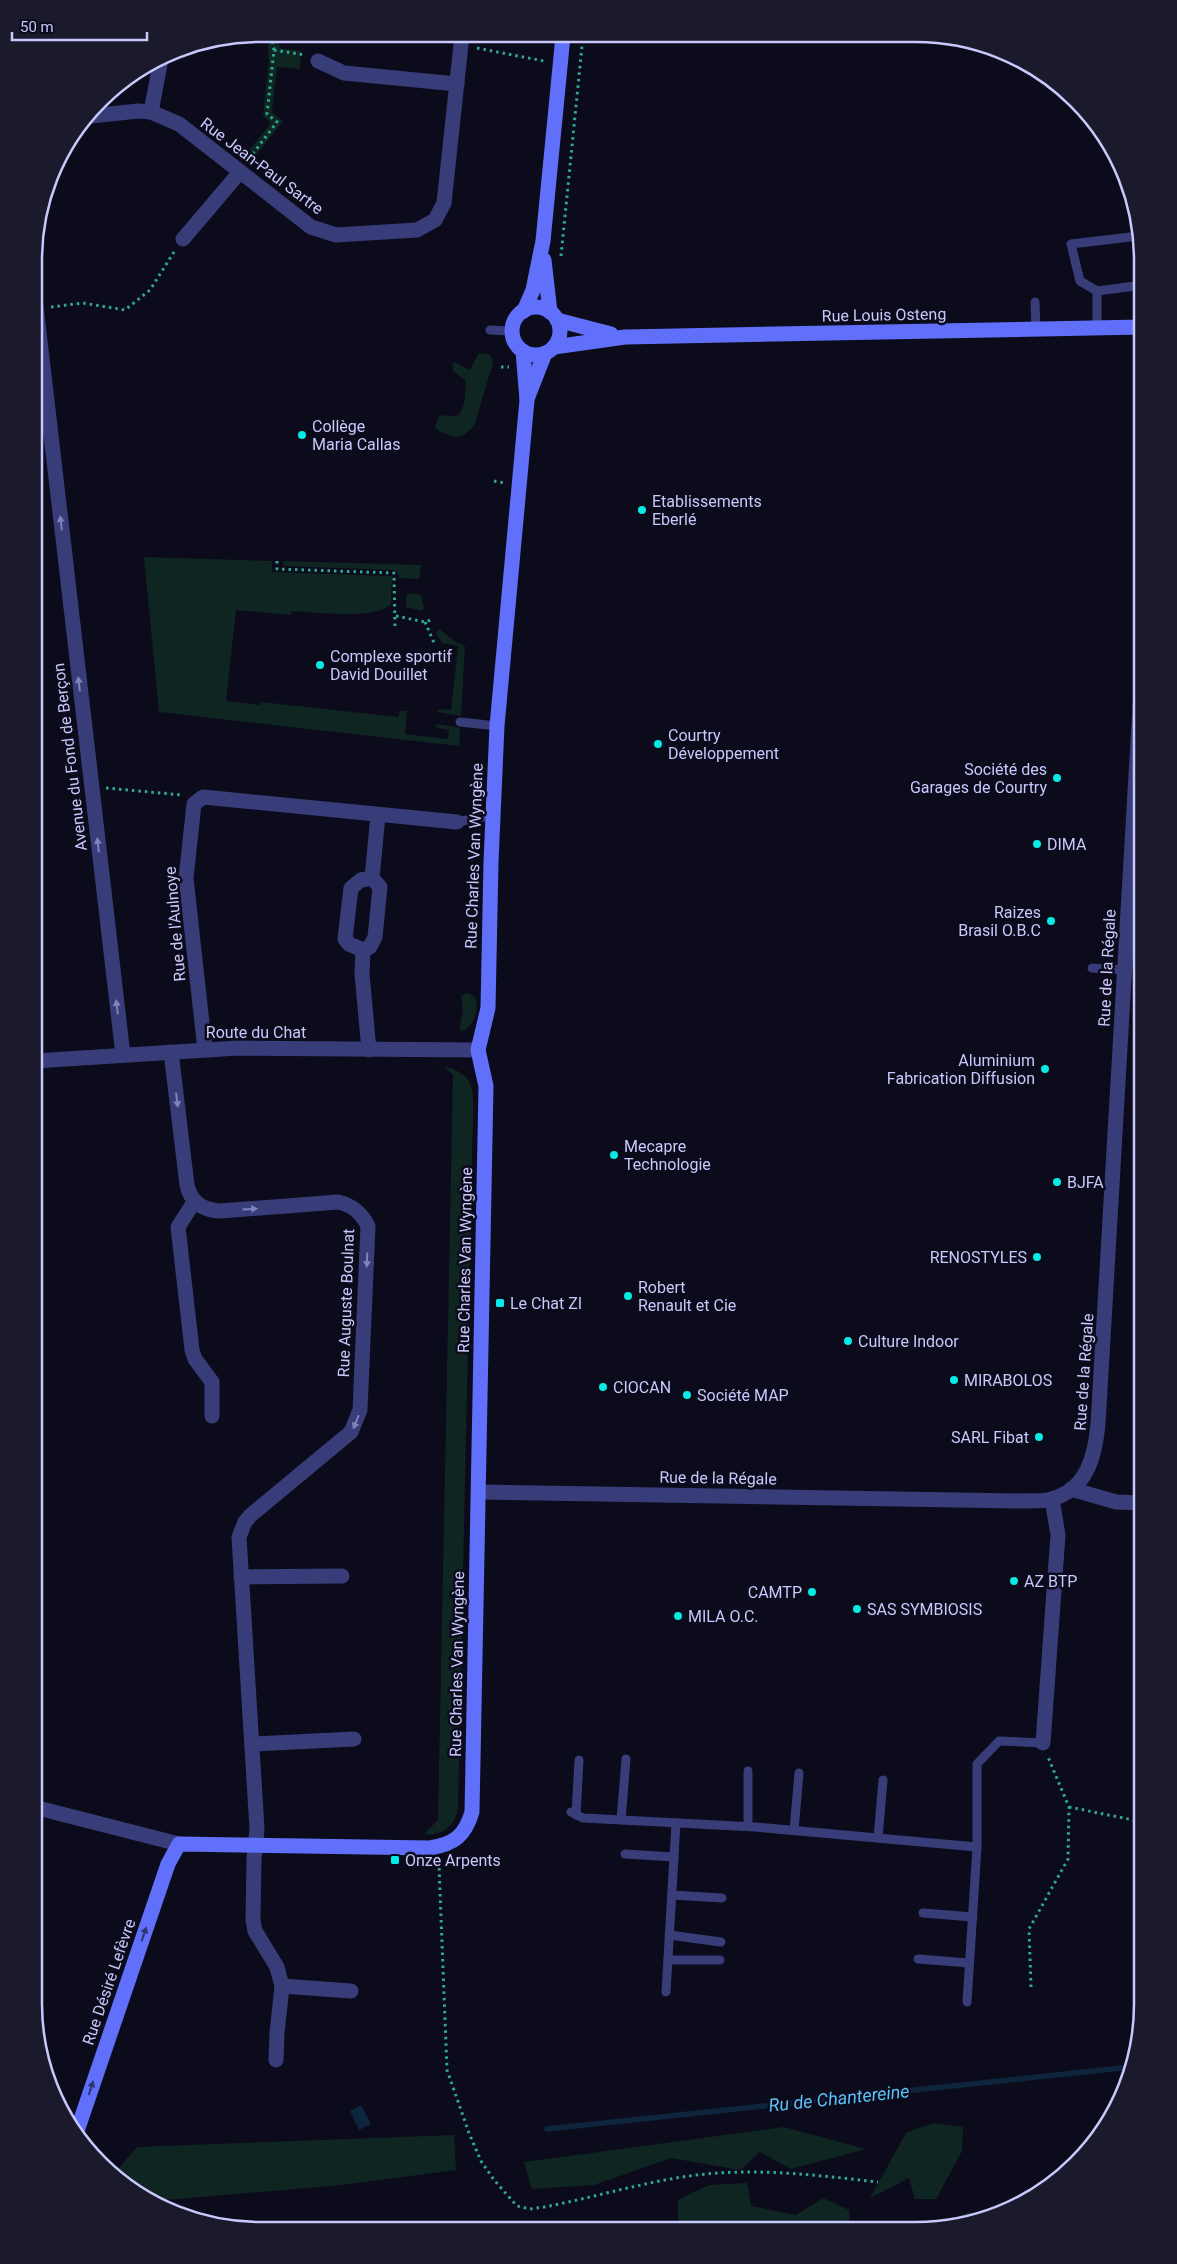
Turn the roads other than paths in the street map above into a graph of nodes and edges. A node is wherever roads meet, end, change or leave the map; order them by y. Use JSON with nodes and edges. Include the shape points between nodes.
{"nodes":[{"id":1,"x":462,"y":42,"type":"edge"},
{"id":2,"x":562,"y":42,"type":"edge"},
{"id":3,"x":318,"y":61,"type":"road end"},
{"id":4,"x":159,"y":68,"type":"edge"},
{"id":5,"x":457,"y":84,"type":"junction"},
{"id":6,"x":151,"y":112,"type":"junction"},
{"id":7,"x":98,"y":115,"type":"edge"},
{"id":8,"x":240,"y":172,"type":"junction"},
{"id":9,"x":1133,"y":237,"type":"edge"},
{"id":10,"x":182,"y":239,"type":"road end"},
{"id":11,"x":543,"y":241,"type":"junction"},
{"id":12,"x":1134,"y":286,"type":"edge"},
{"id":13,"x":1097,"y":292,"type":"junction"},
{"id":14,"x":1035,"y":302,"type":"dead end"},
{"id":15,"x":524,"y":311,"type":"junction"},
{"id":16,"x":553,"y":316,"type":"junction"},
{"id":17,"x":1134,"y":327,"type":"edge"},
{"id":18,"x":1097,"y":328,"type":"junction"},
{"id":19,"x":1036,"y":329,"type":"junction"},
{"id":20,"x":490,"y":330,"type":"dead end"},
{"id":21,"x":512,"y":330,"type":"junction"},
{"id":22,"x":625,"y":337,"type":"junction"},
{"id":23,"x":549,"y":350,"type":"junction"},
{"id":24,"x":523,"y":351,"type":"junction"},
{"id":25,"x":42,"y":359,"type":"edge"},
{"id":26,"x":527,"y":400,"type":"junction"},
{"id":27,"x":460,"y":722,"type":"dead end"},
{"id":28,"x":497,"y":726,"type":"junction"},
{"id":29,"x":378,"y":815,"type":"junction"},
{"id":30,"x":492,"y":815,"type":"junction"},
{"id":31,"x":457,"y":822,"type":"joint"},
{"id":32,"x":1134,"y":875,"type":"edge"},
{"id":33,"x":372,"y":878,"type":"junction"},
{"id":34,"x":363,"y":950,"type":"junction"},
{"id":35,"x":1092,"y":968,"type":"dead end"},
{"id":36,"x":1125,"y":970,"type":"junction"},
{"id":37,"x":205,"y":1050,"type":"junction"},
{"id":38,"x":369,"y":1050,"type":"junction"},
{"id":39,"x":478,"y":1050,"type":"junction"},
{"id":40,"x":171,"y":1052,"type":"junction"},
{"id":41,"x":123,"y":1055,"type":"junction"},
{"id":42,"x":42,"y":1061,"type":"edge"},
{"id":43,"x":194,"y":1202,"type":"junction"},
{"id":44,"x":212,"y":1416,"type":"dead end"},
{"id":45,"x":1071,"y":1489,"type":"junction"},
{"id":46,"x":479,"y":1492,"type":"junction"},
{"id":47,"x":1052,"y":1499,"type":"junction"},
{"id":48,"x":1134,"y":1503,"type":"edge"},
{"id":49,"x":342,"y":1576,"type":"dead end"},
{"id":50,"x":241,"y":1577,"type":"junction"},
{"id":51,"x":354,"y":1739,"type":"dead end"},
{"id":52,"x":1043,"y":1743,"type":"joint"},
{"id":53,"x":252,"y":1744,"type":"junction"},
{"id":54,"x":626,"y":1759,"type":"dead end"},
{"id":55,"x":579,"y":1760,"type":"dead end"},
{"id":56,"x":748,"y":1771,"type":"dead end"},
{"id":57,"x":799,"y":1773,"type":"dead end"},
{"id":58,"x":883,"y":1780,"type":"dead end"},
{"id":59,"x":42,"y":1810,"type":"edge"},
{"id":60,"x":621,"y":1820,"type":"junction"},
{"id":61,"x":676,"y":1823,"type":"junction"},
{"id":62,"x":748,"y":1826,"type":"junction"},
{"id":63,"x":794,"y":1830,"type":"junction"},
{"id":64,"x":878,"y":1838,"type":"junction"},
{"id":65,"x":179,"y":1844,"type":"junction"},
{"id":66,"x":255,"y":1844,"type":"junction"},
{"id":67,"x":977,"y":1847,"type":"junction"},
{"id":68,"x":625,"y":1854,"type":"dead end"},
{"id":69,"x":674,"y":1857,"type":"junction"},
{"id":70,"x":672,"y":1895,"type":"junction"},
{"id":71,"x":722,"y":1898,"type":"dead end"},
{"id":72,"x":923,"y":1913,"type":"dead end"},
{"id":73,"x":972,"y":1917,"type":"junction"},
{"id":74,"x":670,"y":1935,"type":"junction"},
{"id":75,"x":721,"y":1942,"type":"dead end"},
{"id":76,"x":918,"y":1959,"type":"dead end"},
{"id":77,"x":668,"y":1960,"type":"junction"},
{"id":78,"x":720,"y":1960,"type":"dead end"},
{"id":79,"x":969,"y":1963,"type":"junction"},
{"id":80,"x":282,"y":1986,"type":"junction"},
{"id":81,"x":351,"y":1991,"type":"dead end"},
{"id":82,"x":666,"y":1992,"type":"dead end"},
{"id":83,"x":967,"y":2002,"type":"dead end"},
{"id":84,"x":276,"y":2060,"type":"dead end"},
{"id":85,"x":79,"y":2124,"type":"edge"}],
"edges":[{"from":1,"to":5,"type":"street","name":"Rue Jean-Paul Sartre"},
{"from":2,"to":11,"type":"street"},
{"from":3,"to":5,"type":"street","via":[[344,73]]},
{"from":4,"to":6,"type":"street"},
{"from":5,"to":8,"type":"street","name":"Rue Jean-Paul Sartre","via":[[444,202],[435,220],[417,230],[336,236],[312,227]]},
{"from":6,"to":7,"type":"street","name":"Rue Jean-Paul Sartre"},
{"from":6,"to":8,"type":"street","name":"Rue Jean-Paul Sartre","via":[[180,124]]},
{"from":8,"to":10,"type":"street"},
{"from":9,"to":13,"type":"lane","via":[[1071,244],[1080,281]]},
{"from":11,"to":15,"type":"street"},
{"from":11,"to":16,"type":"street"},
{"from":12,"to":13,"type":"lane"},
{"from":13,"to":18,"type":"lane"},
{"from":14,"to":19,"type":"lane"},
{"from":15,"to":16,"type":"street","via":[[537,307]]},
{"from":15,"to":21,"type":"street"},
{"from":16,"to":22,"type":"street","name":"Rue Louis Osteng","via":[[579,328]]},
{"from":16,"to":23,"type":"street","via":[[560,334]]},
{"from":17,"to":18,"type":"street","name":"Rue Louis Osteng"},
{"from":18,"to":19,"type":"street","name":"Rue Louis Osteng"},
{"from":19,"to":22,"type":"street","name":"Rue Louis Osteng"},
{"from":20,"to":21,"type":"lane"},
{"from":21,"to":24,"type":"street","via":[[517,346]]},
{"from":22,"to":23,"type":"street","name":"Rue Louis Osteng"},
{"from":23,"to":24,"type":"street","via":[[537,355]]},
{"from":23,"to":26,"type":"street","name":"Rue Charles Van Wyngène"},
{"from":24,"to":26,"type":"street","name":"Rue Charles Van Wyngène"},
{"from":41,"to":25,"type":"street","name":"Avenue du Fond de Berçon","one_way":true},
{"from":26,"to":28,"type":"street","name":"Rue Charles Van Wyngène"},
{"from":27,"to":28,"type":"lane"},
{"from":28,"to":30,"type":"street","name":"Rue Charles Van Wyngène"},
{"from":29,"to":31,"type":"street"},
{"from":29,"to":33,"type":"street"},
{"from":29,"to":37,"type":"street","name":"Rue de l'Aulnoye","via":[[203,797],[194,804],[186,878]]},
{"from":30,"to":31,"type":"lane"},
{"from":30,"to":39,"type":"street","name":"Rue Charles Van Wyngène","via":[[488,1008]]},
{"from":32,"to":36,"type":"street","name":"Rue de la Régale"},
{"from":33,"to":34,"type":"street","via":[[380,887],[375,938],[370,947]]},
{"from":33,"to":34,"type":"street","via":[[361,880],[351,888],[345,939]]},
{"from":34,"to":38,"type":"street"},
{"from":35,"to":36,"type":"lane"},
{"from":36,"to":45,"type":"street","name":"Rue de la Régale","via":[[1096,1450],[1089,1470]]},
{"from":37,"to":38,"type":"street","name":"Route du Chat"},
{"from":37,"to":40,"type":"street","name":"Route du Chat"},
{"from":38,"to":39,"type":"street","name":"Route du Chat"},
{"from":39,"to":46,"type":"street","name":"Rue Charles Van Wyngène","via":[[486,1086]]},
{"from":40,"to":41,"type":"street","name":"Route du Chat"},
{"from":40,"to":43,"type":"street","one_way":true,"via":[[187,1185]]},
{"from":41,"to":42,"type":"street","name":"Route du Chat"},
{"from":43,"to":44,"type":"street","via":[[178,1227],[192,1350],[212,1382]]},
{"from":43,"to":50,"type":"street","name":"Rue Auguste Boulnat","one_way":true,"via":[[220,1211],[338,1202],[359,1212],[368,1226],[358,1419],[351,1432],[245,1522],[239,1537]]},
{"from":45,"to":47,"type":"street","name":"Rue de la Régale"},
{"from":45,"to":48,"type":"street","via":[[1116,1502]]},
{"from":46,"to":47,"type":"street","name":"Rue de la Régale"},
{"from":46,"to":66,"type":"street","name":"Rue Charles Van Wyngène","via":[[472,1812],[466,1829],[449,1844],[430,1848]]},
{"from":47,"to":52,"type":"street","via":[[1058,1534]]},
{"from":49,"to":50,"type":"street"},
{"from":50,"to":53,"type":"street","name":"Rue Auguste Boulnat"},
{"from":51,"to":53,"type":"street"},
{"from":52,"to":67,"type":"lane","via":[[999,1741],[977,1764]]},
{"from":53,"to":66,"type":"street","name":"Rue Auguste Boulnat"},
{"from":54,"to":60,"type":"lane"},
{"from":55,"to":60,"type":"lane","via":[[574,1813],[583,1818]]},
{"from":56,"to":62,"type":"lane"},
{"from":57,"to":63,"type":"lane"},
{"from":58,"to":64,"type":"lane"},
{"from":59,"to":65,"type":"street"},
{"from":60,"to":61,"type":"lane"},
{"from":61,"to":62,"type":"lane"},
{"from":61,"to":69,"type":"lane"},
{"from":62,"to":63,"type":"lane"},
{"from":63,"to":64,"type":"lane"},
{"from":64,"to":67,"type":"lane"},
{"from":65,"to":66,"type":"street","name":"Rue Charles Van Wyngène"},
{"from":85,"to":65,"type":"street","name":"Rue Désiré Lefèvre","one_way":true,"via":[[165,1874]]},
{"from":66,"to":80,"type":"street","name":"Rue Auguste Boulnat","via":[[252,1920],[255,1931],[277,1967]]},
{"from":67,"to":73,"type":"lane"},
{"from":68,"to":69,"type":"lane"},
{"from":69,"to":70,"type":"lane"},
{"from":70,"to":71,"type":"lane"},
{"from":70,"to":74,"type":"lane"},
{"from":72,"to":73,"type":"lane"},
{"from":73,"to":79,"type":"lane"},
{"from":74,"to":75,"type":"lane"},
{"from":74,"to":77,"type":"lane"},
{"from":76,"to":79,"type":"lane"},
{"from":77,"to":78,"type":"lane"},
{"from":77,"to":82,"type":"lane"},
{"from":79,"to":83,"type":"lane"},
{"from":80,"to":81,"type":"street"},
{"from":80,"to":84,"type":"street","name":"Rue Auguste Boulnat"}]}
